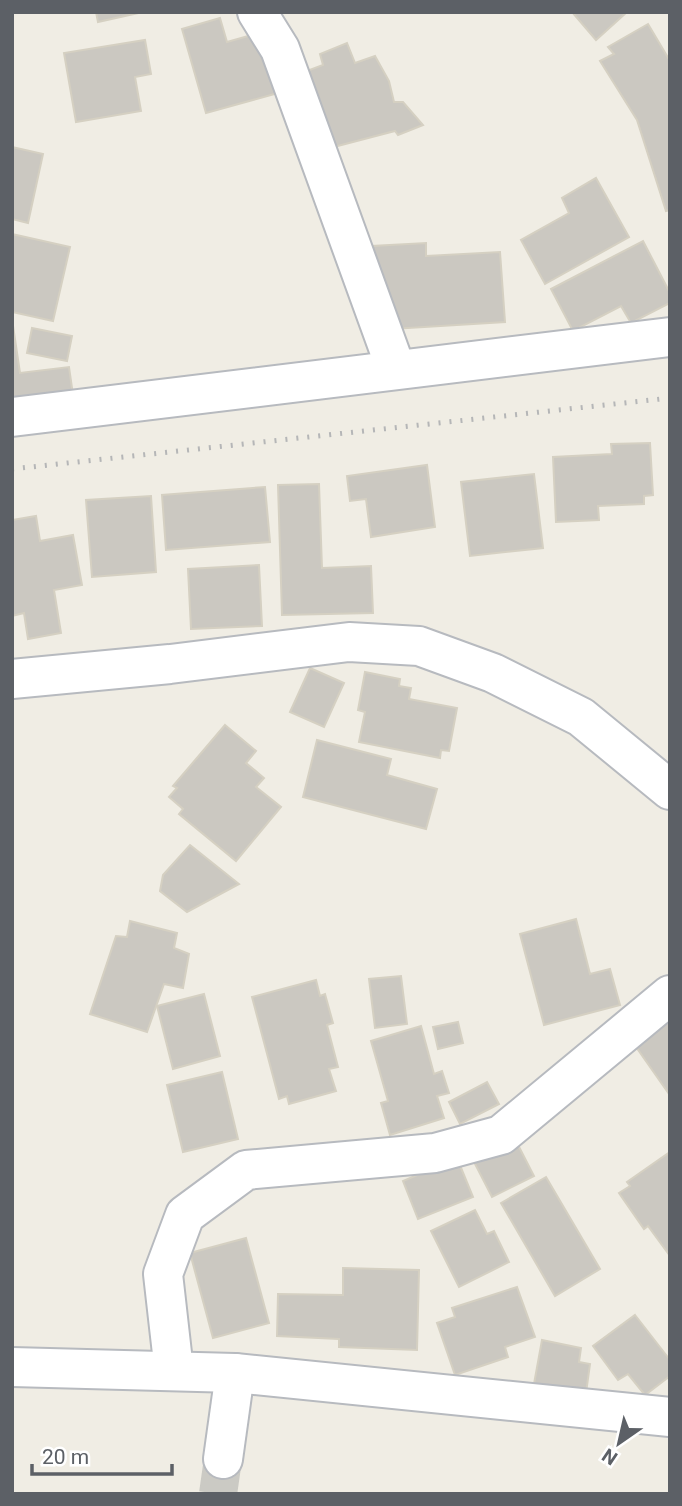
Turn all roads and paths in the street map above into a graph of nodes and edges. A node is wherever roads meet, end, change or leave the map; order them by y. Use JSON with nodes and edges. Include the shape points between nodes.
{"nodes":[{"id":1,"x":257,"y":12,"type":"edge"},
{"id":2,"x":670,"y":337,"type":"edge"},
{"id":3,"x":396,"y":369,"type":"junction"},
{"id":4,"x":12,"y":417,"type":"edge"},
{"id":5,"x":12,"y":679,"type":"edge"},
{"id":6,"x":670,"y":790,"type":"edge"},
{"id":7,"x":670,"y":995,"type":"edge"},
{"id":8,"x":12,"y":1367,"type":"edge"},
{"id":9,"x":174,"y":1371,"type":"junction"},
{"id":10,"x":236,"y":1373,"type":"junction"},
{"id":11,"x":670,"y":1417,"type":"edge"},
{"id":12,"x":223,"y":1459,"type":"tunnel mouth"}],
"edges":[{"from":1,"to":3,"type":"street","via":[[280,49]]},
{"from":2,"to":3,"type":"street"},
{"from":3,"to":4,"type":"street"},
{"from":5,"to":6,"type":"street","via":[[349,642],[419,646],[493,673],[580,717]]},
{"from":7,"to":9,"type":"street","via":[[501,1135],[435,1153],[246,1170],[185,1214],[163,1274]]},
{"from":8,"to":9,"type":"street"},
{"from":9,"to":10,"type":"street"},
{"from":10,"to":11,"type":"street"},
{"from":10,"to":12,"type":"street"}]}
